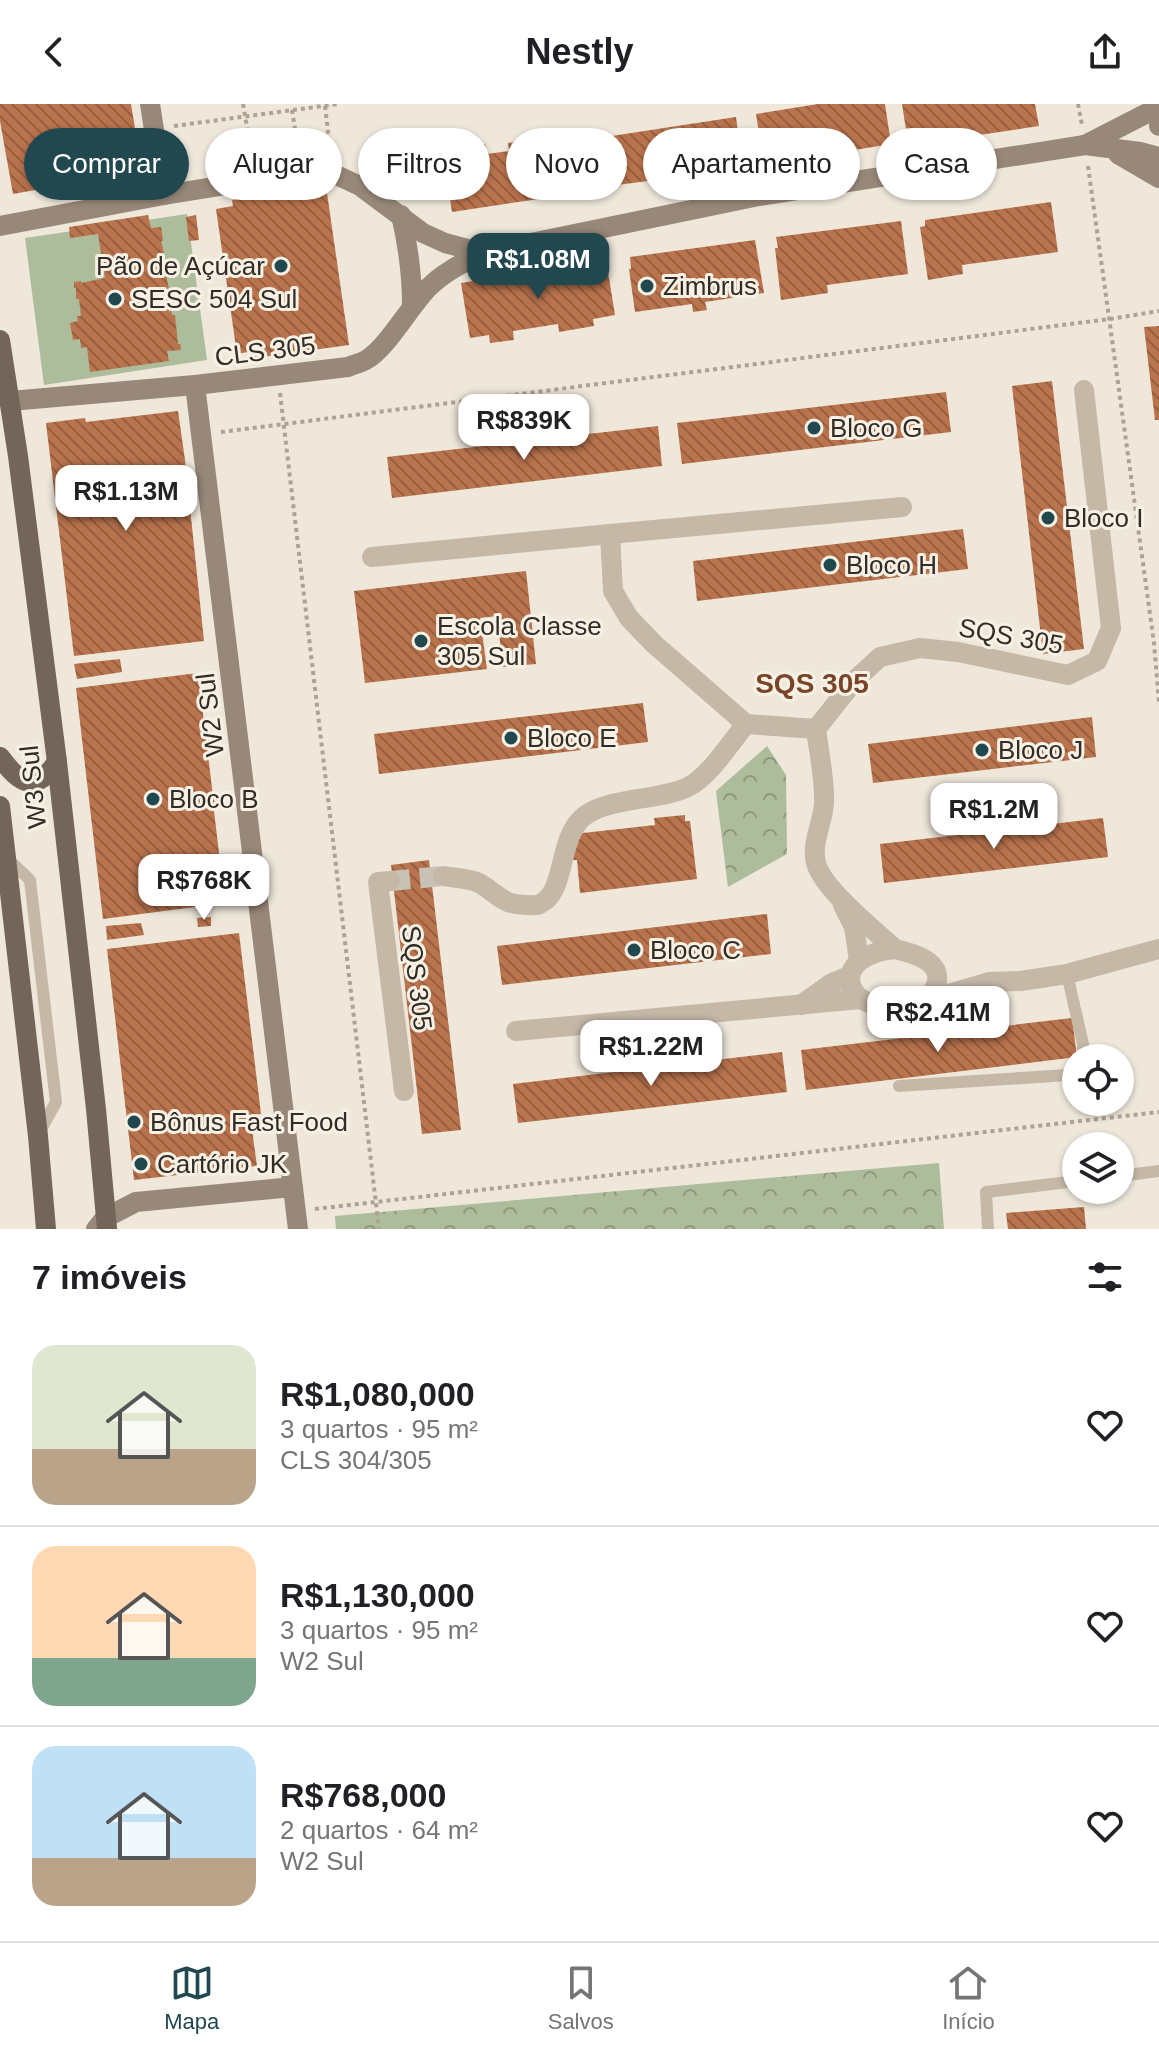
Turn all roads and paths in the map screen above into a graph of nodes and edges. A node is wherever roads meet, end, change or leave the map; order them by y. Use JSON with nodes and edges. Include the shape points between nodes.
{"nodes":[{"id":1,"x":150,"y":104,"type":"edge"},
{"id":2,"x":243,"y":104,"type":"edge"},
{"id":3,"x":338,"y":104,"type":"edge"},
{"id":4,"x":1078,"y":104,"type":"edge"},
{"id":5,"x":1148,"y":104,"type":"edge"},
{"id":6,"x":325,"y":106,"type":"edge"},
{"id":7,"x":1159,"y":107,"type":"edge"},
{"id":8,"x":292,"y":110,"type":"junction"},
{"id":9,"x":245,"y":117,"type":"junction"},
{"id":10,"x":1120,"y":127,"type":"junction"},
{"id":11,"x":154,"y":128,"type":"edge"},
{"id":12,"x":162,"y":128,"type":"edge"},
{"id":13,"x":247,"y":128,"type":"edge"},
{"id":14,"x":295,"y":128,"type":"edge"},
{"id":15,"x":328,"y":128,"type":"edge"},
{"id":16,"x":1085,"y":145,"type":"junction"},
{"id":17,"x":1108,"y":148,"type":"junction"},
{"id":18,"x":1159,"y":157,"type":"edge"},
{"id":19,"x":342,"y":178,"type":"edge"},
{"id":20,"x":1159,"y":178,"type":"edge"},
{"id":21,"x":138,"y":200,"type":"edge"},
{"id":22,"x":401,"y":215,"type":"junction"},
{"id":23,"x":0,"y":226,"type":"edge"},
{"id":24,"x":482,"y":253,"type":"junction"},
{"id":25,"x":412,"y":305,"type":"junction"},
{"id":26,"x":1159,"y":311,"type":"edge"},
{"id":27,"x":1110,"y":319,"type":"junction"},
{"id":28,"x":0,"y":340,"type":"edge"},
{"id":29,"x":278,"y":375,"type":"junction"},
{"id":30,"x":195,"y":385,"type":"junction"},
{"id":31,"x":1084,"y":390,"type":"dead end"},
{"id":32,"x":5,"y":397,"type":"edge"},
{"id":33,"x":284,"y":424,"type":"junction"},
{"id":34,"x":202,"y":435,"type":"junction"},
{"id":35,"x":902,"y":507,"type":"dead end"},
{"id":36,"x":610,"y":534,"type":"junction"},
{"id":37,"x":372,"y":557,"type":"dead end"},
{"id":38,"x":1159,"y":702,"type":"edge"},
{"id":39,"x":746,"y":724,"type":"junction"},
{"id":40,"x":816,"y":729,"type":"junction"},
{"id":41,"x":0,"y":757,"type":"edge"},
{"id":42,"x":57,"y":762,"type":"junction"},
{"id":43,"x":0,"y":806,"type":"edge"},
{"id":44,"x":443,"y":876,"type":"tunnel mouth"},
{"id":45,"x":390,"y":881,"type":"dead end"},
{"id":46,"x":837,"y":895,"type":"junction"},
{"id":47,"x":895,"y":949,"type":"junction"},
{"id":48,"x":1159,"y":949,"type":"edge"},
{"id":49,"x":854,"y":968,"type":"junction"},
{"id":50,"x":936,"y":971,"type":"junction"},
{"id":51,"x":1067,"y":974,"type":"junction"},
{"id":52,"x":989,"y":982,"type":"junction"},
{"id":53,"x":860,"y":999,"type":"junction"},
{"id":54,"x":924,"y":1001,"type":"junction"},
{"id":55,"x":801,"y":1005,"type":"junction"},
{"id":56,"x":516,"y":1031,"type":"dead end"},
{"id":57,"x":1083,"y":1044,"type":"edge"},
{"id":58,"x":1062,"y":1075,"type":"edge"},
{"id":59,"x":899,"y":1086,"type":"dead end"},
{"id":60,"x":404,"y":1091,"type":"dead end"},
{"id":61,"x":1159,"y":1112,"type":"edge"},
{"id":62,"x":1159,"y":1171,"type":"edge"},
{"id":63,"x":1134,"y":1174,"type":"edge"},
{"id":64,"x":1062,"y":1183,"type":"edge"},
{"id":65,"x":293,"y":1187,"type":"junction"},
{"id":66,"x":377,"y":1202,"type":"junction"},
{"id":67,"x":297,"y":1220,"type":"edge"},
{"id":68,"x":103,"y":1225,"type":"edge"},
{"id":69,"x":46,"y":1229,"type":"edge"},
{"id":70,"x":379,"y":1229,"type":"edge"},
{"id":71,"x":988,"y":1229,"type":"edge"}],
"edges":[{"from":1,"to":11,"type":"street"},
{"from":2,"to":9,"type":"path"},
{"from":3,"to":6,"type":"path"},
{"from":4,"to":16,"type":"path"},
{"from":5,"to":10,"type":"street"},
{"from":6,"to":8,"type":"path"},
{"from":6,"to":15,"type":"path"},
{"from":7,"to":10,"type":"street"},
{"from":8,"to":9,"type":"path"},
{"from":8,"to":14,"type":"path"},
{"from":9,"to":12,"type":"path"},
{"from":9,"to":13,"type":"path"},
{"from":10,"to":16,"type":"street"},
{"from":16,"to":17,"type":"street"},
{"from":16,"to":24,"type":"street","via":[[759,196]]},
{"from":16,"to":27,"type":"path"},
{"from":17,"to":18,"type":"street"},
{"from":17,"to":20,"type":"street"},
{"from":19,"to":22,"type":"street"},
{"from":21,"to":23,"type":"street"},
{"from":22,"to":24,"type":"street","via":[[423,233]]},
{"from":22,"to":25,"type":"street"},
{"from":24,"to":25,"type":"street","name":"CLS 305","via":[[448,272]]},
{"from":25,"to":29,"type":"street","name":"CLS 305","via":[[368,359],[348,367]]},
{"from":26,"to":27,"type":"path"},
{"from":27,"to":33,"type":"path"},
{"from":27,"to":38,"type":"path"},
{"from":28,"to":32,"type":"main road","name":"W3 Sul"},
{"from":29,"to":30,"type":"street","name":"CLS 305"},
{"from":29,"to":33,"type":"path"},
{"from":30,"to":32,"type":"street","name":"CLS 305"},
{"from":30,"to":34,"type":"street","name":"W2 Sul"},
{"from":31,"to":40,"type":"street","name":"SQS 305","via":[[1111,628],[1097,661],[1068,675],[920,648],[880,657]]},
{"from":32,"to":42,"type":"main road","name":"W3 Sul"},
{"from":33,"to":34,"type":"path"},
{"from":33,"to":66,"type":"path"},
{"from":34,"to":65,"type":"street","name":"W2 Sul"},
{"from":35,"to":36,"type":"street"},
{"from":36,"to":37,"type":"street"},
{"from":36,"to":39,"type":"street","via":[[613,591],[629,618]]},
{"from":39,"to":40,"type":"street"},
{"from":39,"to":44,"type":"street","via":[[689,787],[603,807],[583,817],[568,836],[557,883],[538,905],[511,905],[476,882]]},
{"from":40,"to":46,"type":"street","via":[[824,787],[817,865]]},
{"from":41,"to":42,"type":"main road","via":[[20,779],[40,782]]},
{"from":42,"to":68,"type":"main road","name":"W3 Sul","via":[[96,1109]]},
{"from":43,"to":69,"type":"main road","name":"W3 Sul"},
{"from":45,"to":60,"type":"street","name":"SQS 305","via":[[378,882]]},
{"from":46,"to":47,"type":"street"},
{"from":46,"to":49,"type":"street","via":[[854,927]]},
{"from":47,"to":49,"type":"street","via":[[869,954]]},
{"from":47,"to":50,"type":"street","via":[[918,956]]},
{"from":48,"to":51,"type":"street"},
{"from":49,"to":53,"type":"street","via":[[851,987]]},
{"from":49,"to":55,"type":"street"},
{"from":50,"to":52,"type":"street"},
{"from":50,"to":54,"type":"street","via":[[937,983]]},
{"from":51,"to":52,"type":"street"},
{"from":51,"to":57,"type":"lane"},
{"from":52,"to":54,"type":"street"},
{"from":53,"to":54,"type":"street","via":[[893,1008]]},
{"from":53,"to":55,"type":"street"},
{"from":55,"to":56,"type":"street"},
{"from":58,"to":59,"type":"lane"},
{"from":61,"to":66,"type":"path"},
{"from":62,"to":63,"type":"lane"},
{"from":64,"to":71,"type":"lane","via":[[986,1192]]},
{"from":65,"to":67,"type":"street","name":"W2 Sul"},
{"from":65,"to":68,"type":"street","via":[[136,1202]]},
{"from":66,"to":67,"type":"path"},
{"from":66,"to":70,"type":"path"}]}
